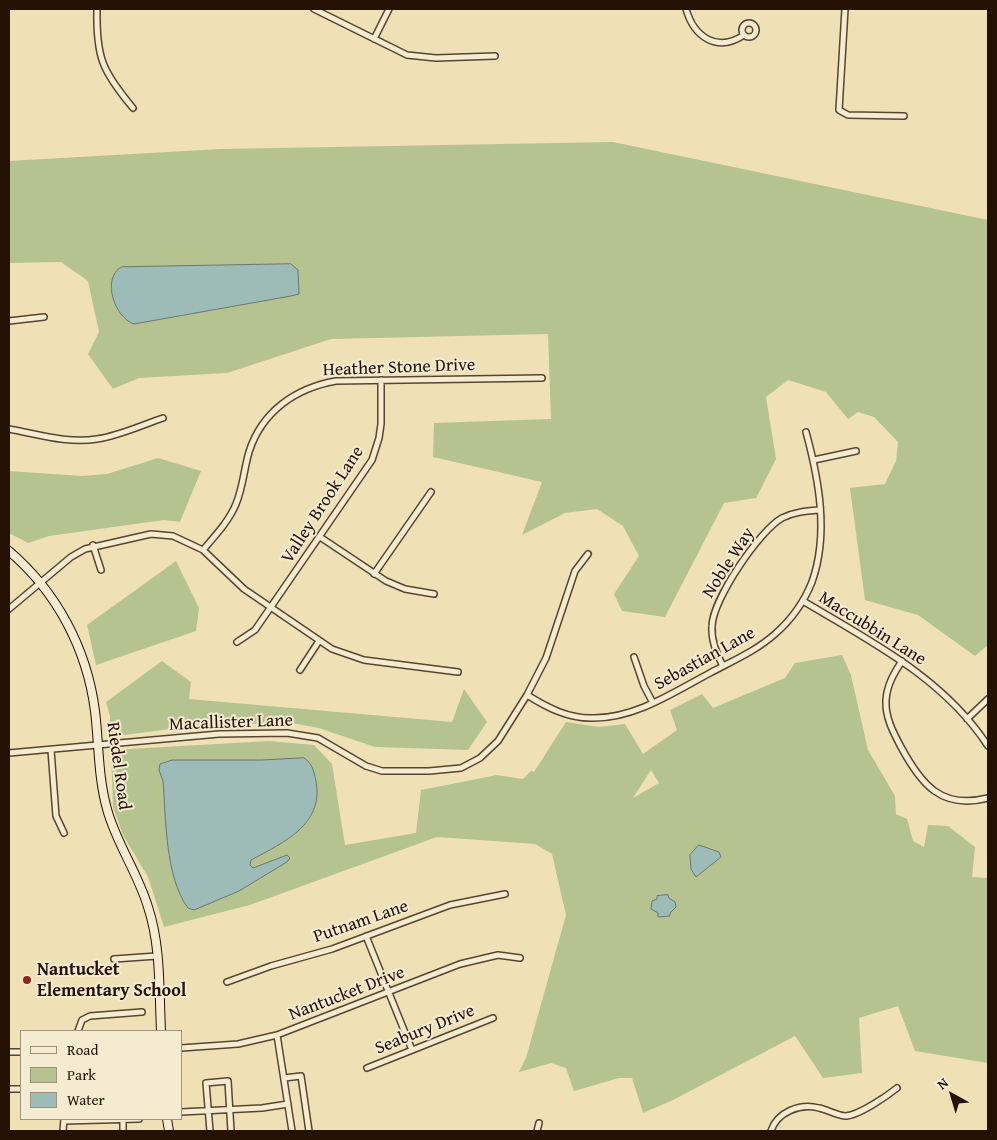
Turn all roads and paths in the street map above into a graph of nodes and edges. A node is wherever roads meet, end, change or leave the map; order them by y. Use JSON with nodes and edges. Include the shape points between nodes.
{"nodes":[{"id":1,"x":97,"y":9,"type":"edge"},
{"id":2,"x":314,"y":9,"type":"edge"},
{"id":3,"x":389,"y":9,"type":"edge"},
{"id":4,"x":686,"y":9,"type":"edge"},
{"id":5,"x":845,"y":9,"type":"edge"},
{"id":6,"x":744,"y":36,"type":"dead end"},
{"id":7,"x":374,"y":39,"type":"junction"},
{"id":8,"x":495,"y":56,"type":"dead end"},
{"id":9,"x":133,"y":108,"type":"dead end"},
{"id":10,"x":904,"y":116,"type":"dead end"},
{"id":11,"x":44,"y":317,"type":"dead end"},
{"id":12,"x":9,"y":321,"type":"edge"},
{"id":13,"x":542,"y":378,"type":"dead end"},
{"id":14,"x":381,"y":380,"type":"junction"},
{"id":15,"x":163,"y":418,"type":"dead end"},
{"id":16,"x":9,"y":429,"type":"edge"},
{"id":17,"x":806,"y":432,"type":"dead end"},
{"id":18,"x":856,"y":451,"type":"dead end"},
{"id":19,"x":814,"y":460,"type":"junction"},
{"id":20,"x":431,"y":492,"type":"dead end"},
{"id":21,"x":819,"y":510,"type":"junction"},
{"id":22,"x":320,"y":537,"type":"junction"},
{"id":23,"x":93,"y":545,"type":"junction"},
{"id":24,"x":203,"y":550,"type":"junction"},
{"id":25,"x":9,"y":551,"type":"edge"},
{"id":26,"x":588,"y":554,"type":"dead end"},
{"id":27,"x":102,"y":570,"type":"dead end"},
{"id":28,"x":374,"y":574,"type":"junction"},
{"id":29,"x":40,"y":583,"type":"junction"},
{"id":30,"x":434,"y":594,"type":"dead end"},
{"id":31,"x":803,"y":601,"type":"junction"},
{"id":32,"x":271,"y":608,"type":"junction"},
{"id":33,"x":9,"y":609,"type":"edge"},
{"id":34,"x":319,"y":641,"type":"junction"},
{"id":35,"x":237,"y":642,"type":"dead end"},
{"id":36,"x":634,"y":657,"type":"dead end"},
{"id":37,"x":902,"y":661,"type":"junction"},
{"id":38,"x":724,"y":666,"type":"junction"},
{"id":39,"x":300,"y":670,"type":"dead end"},
{"id":40,"x":458,"y":672,"type":"dead end"},
{"id":41,"x":527,"y":695,"type":"junction"},
{"id":42,"x":988,"y":699,"type":"edge"},
{"id":43,"x":653,"y":702,"type":"junction"},
{"id":44,"x":967,"y":719,"type":"junction"},
{"id":45,"x":98,"y":746,"type":"junction"},
{"id":46,"x":988,"y":746,"type":"edge"},
{"id":47,"x":51,"y":750,"type":"junction"},
{"id":48,"x":9,"y":753,"type":"edge"},
{"id":49,"x":988,"y":798,"type":"edge"},
{"id":50,"x":64,"y":833,"type":"dead end"},
{"id":51,"x":505,"y":894,"type":"dead end"},
{"id":52,"x":366,"y":936,"type":"junction"},
{"id":53,"x":157,"y":956,"type":"junction"},
{"id":54,"x":520,"y":958,"type":"dead end"},
{"id":55,"x":114,"y":959,"type":"dead end"},
{"id":56,"x":227,"y":982,"type":"dead end"},
{"id":57,"x":388,"y":993,"type":"junction"},
{"id":58,"x":142,"y":1012,"type":"dead end"},
{"id":59,"x":493,"y":1018,"type":"dead end"},
{"id":60,"x":78,"y":1030,"type":"edge"},
{"id":61,"x":162,"y":1030,"type":"edge"},
{"id":62,"x":277,"y":1035,"type":"junction"},
{"id":63,"x":182,"y":1048,"type":"edge"},
{"id":64,"x":412,"y":1050,"type":"junction"},
{"id":65,"x":367,"y":1068,"type":"dead end"},
{"id":66,"x":284,"y":1078,"type":"junction"},
{"id":67,"x":897,"y":1088,"type":"dead end"},
{"id":68,"x":288,"y":1104,"type":"junction"},
{"id":69,"x":230,"y":1110,"type":"junction"},
{"id":70,"x":208,"y":1111,"type":"junction"},
{"id":71,"x":182,"y":1112,"type":"edge"},
{"id":72,"x":64,"y":1120,"type":"edge"},
{"id":73,"x":123,"y":1120,"type":"edge"},
{"id":74,"x":539,"y":1123,"type":"dead end"},
{"id":75,"x":64,"y":1131,"type":"edge"},
{"id":76,"x":123,"y":1131,"type":"edge"},
{"id":77,"x":210,"y":1131,"type":"edge"},
{"id":78,"x":231,"y":1131,"type":"edge"},
{"id":79,"x":292,"y":1131,"type":"edge"},
{"id":80,"x":309,"y":1131,"type":"edge"},
{"id":81,"x":537,"y":1131,"type":"edge"},
{"id":82,"x":771,"y":1131,"type":"edge"}],
"edges":[{"from":1,"to":9,"type":"street","via":[[97,45],[102,62],[115,86]]},
{"from":2,"to":7,"type":"street"},
{"from":3,"to":7,"type":"street"},
{"from":4,"to":6,"type":"street","via":[[696,31],[710,40],[726,43]]},
{"from":5,"to":10,"type":"street","via":[[840,110],[848,115]]},
{"from":7,"to":8,"type":"street","via":[[419,57]]},
{"from":11,"to":12,"type":"street"},
{"from":13,"to":14,"type":"street","name":"Heather Stone Drive"},
{"from":14,"to":22,"type":"street","name":"Valley Brook Lane","via":[[381,424],[376,449],[366,470]]},
{"from":14,"to":24,"type":"street","name":"Heather Stone Drive","via":[[336,381],[308,387],[276,408],[253,442],[231,514]]},
{"from":15,"to":16,"type":"street","via":[[108,437],[84,440]]},
{"from":17,"to":19,"type":"street","name":"Sebastian Lane"},
{"from":18,"to":19,"type":"street"},
{"from":19,"to":21,"type":"street","name":"Sebastian Lane"},
{"from":20,"to":28,"type":"street"},
{"from":21,"to":31,"type":"street","name":"Sebastian Lane","via":[[819,556]]},
{"from":21,"to":38,"type":"street","name":"Noble Way","via":[[795,513],[771,526],[759,538],[720,598],[712,626],[716,650]]},
{"from":22,"to":28,"type":"street"},
{"from":22,"to":32,"type":"street","name":"Valley Brook Lane"},
{"from":23,"to":24,"type":"street","via":[[162,534],[185,540]]},
{"from":23,"to":27,"type":"street"},
{"from":23,"to":29,"type":"street","via":[[71,557]]},
{"from":24,"to":32,"type":"street","via":[[235,582]]},
{"from":25,"to":29,"type":"street","name":"Riedel Road"},
{"from":26,"to":41,"type":"street","name":"Macallister Lane","via":[[575,571],[546,658]]},
{"from":28,"to":30,"type":"street","via":[[405,589]]},
{"from":29,"to":33,"type":"street"},
{"from":29,"to":45,"type":"street","name":"Riedel Road","via":[[63,615],[79,649],[91,689]]},
{"from":31,"to":37,"type":"street","name":"Maccubbin Lane"},
{"from":31,"to":38,"type":"street","name":"Sebastian Lane","via":[[768,640]]},
{"from":32,"to":34,"type":"street"},
{"from":32,"to":35,"type":"street","name":"Valley Brook Lane","via":[[250,635]]},
{"from":34,"to":39,"type":"street"},
{"from":34,"to":40,"type":"street","via":[[364,660]]},
{"from":36,"to":43,"type":"street"},
{"from":37,"to":44,"type":"street","name":"Maccubbin Lane","via":[[939,690]]},
{"from":37,"to":49,"type":"street","via":[[890,682],[886,710],[892,730],[916,774],[949,798],[971,801]]},
{"from":38,"to":43,"type":"street","name":"Sebastian Lane"},
{"from":41,"to":43,"type":"street","name":"Sebastian Lane","via":[[554,710],[587,718],[622,715]]},
{"from":41,"to":45,"type":"street","name":"Macallister Lane","via":[[490,751],[471,764],[450,770],[402,772],[374,769],[328,742],[298,733],[219,734]]},
{"from":42,"to":44,"type":"street"},
{"from":44,"to":46,"type":"street","name":"Maccubbin Lane"},
{"from":45,"to":47,"type":"street","name":"Macallister Lane"},
{"from":45,"to":53,"type":"street","name":"Riedel Road","via":[[106,808],[148,906]]},
{"from":47,"to":48,"type":"street","name":"Macallister Lane"},
{"from":47,"to":50,"type":"street","via":[[56,816]]},
{"from":51,"to":52,"type":"street","name":"Putnam Lane","via":[[450,905]]},
{"from":52,"to":56,"type":"street","name":"Putnam Lane"},
{"from":52,"to":57,"type":"street"},
{"from":53,"to":55,"type":"street"},
{"from":53,"to":61,"type":"street","name":"Riedel Road"},
{"from":54,"to":57,"type":"street","name":"Nantucket Drive","via":[[498,955],[472,961]]},
{"from":57,"to":62,"type":"street","name":"Nantucket Drive"},
{"from":57,"to":64,"type":"street"},
{"from":58,"to":60,"type":"street","via":[[90,1016],[82,1020]]},
{"from":59,"to":64,"type":"street","name":"Seabury Drive"},
{"from":62,"to":63,"type":"street","name":"Nantucket Drive","via":[[238,1044]]},
{"from":62,"to":66,"type":"street"},
{"from":64,"to":65,"type":"street","name":"Seabury Drive"},
{"from":66,"to":68,"type":"street"},
{"from":66,"to":80,"type":"street","via":[[301,1076]]},
{"from":67,"to":82,"type":"street","via":[[853,1115],[807,1107],[790,1110],[774,1123]]},
{"from":68,"to":69,"type":"street"},
{"from":68,"to":79,"type":"street"},
{"from":69,"to":70,"type":"street"},
{"from":69,"to":70,"type":"street","via":[[228,1081],[206,1083]]},
{"from":69,"to":78,"type":"street"},
{"from":70,"to":71,"type":"street"},
{"from":70,"to":77,"type":"street"},
{"from":72,"to":73,"type":"street"},
{"from":72,"to":75,"type":"street"},
{"from":73,"to":76,"type":"street"},
{"from":74,"to":81,"type":"street"}]}
